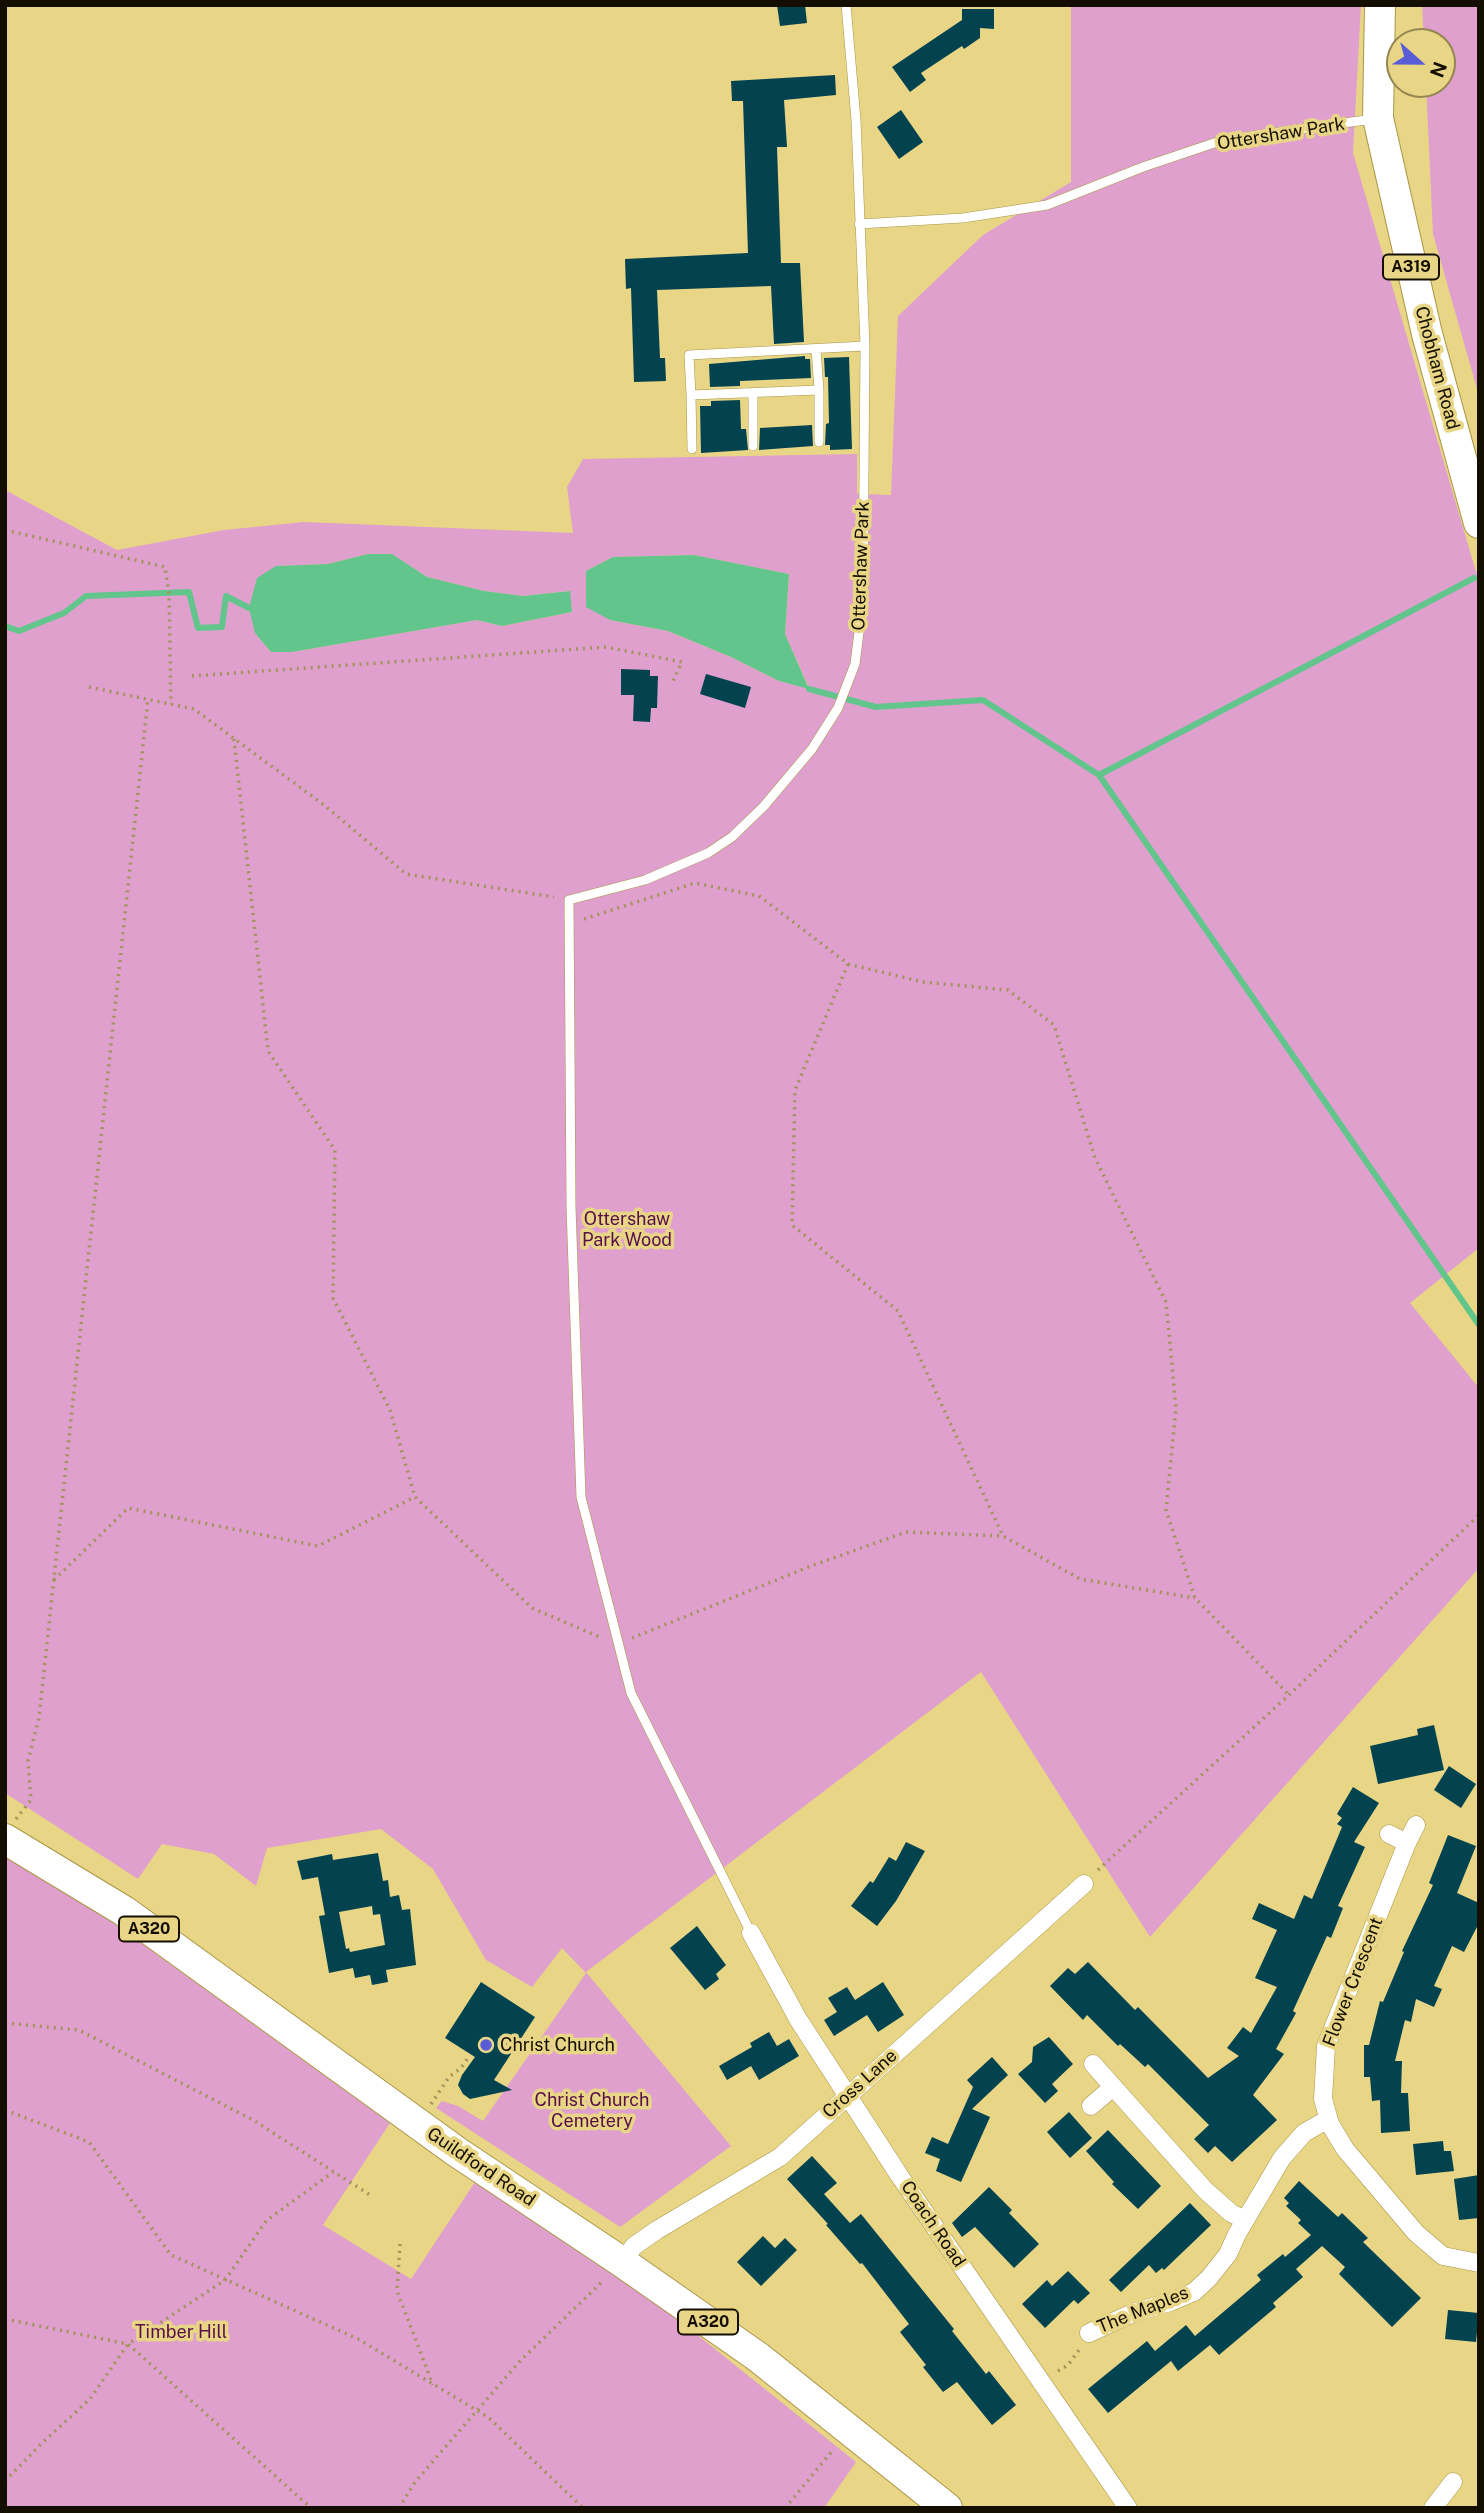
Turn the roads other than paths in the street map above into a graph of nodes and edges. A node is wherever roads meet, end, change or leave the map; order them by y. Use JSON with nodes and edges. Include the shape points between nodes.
{"nodes":[{"id":1,"x":846,"y":5,"type":"edge"},
{"id":2,"x":1380,"y":5,"type":"edge"},
{"id":3,"x":1378,"y":118,"type":"junction"},
{"id":4,"x":859,"y":224,"type":"junction"},
{"id":5,"x":864,"y":346,"type":"junction"},
{"id":6,"x":816,"y":349,"type":"junction"},
{"id":7,"x":818,"y":390,"type":"junction"},
{"id":8,"x":753,"y":393,"type":"junction"},
{"id":9,"x":691,"y":395,"type":"junction"},
{"id":10,"x":819,"y":442,"type":"dead end"},
{"id":11,"x":753,"y":446,"type":"dead end"},
{"id":12,"x":692,"y":449,"type":"dead end"},
{"id":13,"x":1479,"y":523,"type":"edge"},
{"id":14,"x":1416,"y":1825,"type":"dead end"},
{"id":15,"x":8,"y":1832,"type":"edge"},
{"id":16,"x":1389,"y":1834,"type":"dead end"},
{"id":17,"x":1407,"y":1843,"type":"junction"},
{"id":18,"x":1084,"y":1884,"type":"road end"},
{"id":19,"x":751,"y":1933,"type":"joint"},
{"id":20,"x":1093,"y":2064,"type":"dead end"},
{"id":21,"x":1114,"y":2087,"type":"junction"},
{"id":22,"x":847,"y":2096,"type":"junction"},
{"id":23,"x":1091,"y":2106,"type":"dead end"},
{"id":24,"x":1328,"y":2119,"type":"junction"},
{"id":25,"x":1245,"y":2220,"type":"junction"},
{"id":26,"x":622,"y":2262,"type":"junction"},
{"id":27,"x":1479,"y":2263,"type":"edge"},
{"id":28,"x":1089,"y":2333,"type":"road end"},
{"id":29,"x":1453,"y":2482,"type":"dead end"},
{"id":30,"x":1436,"y":2507,"type":"edge"},
{"id":31,"x":947,"y":2508,"type":"edge"},
{"id":32,"x":1128,"y":2508,"type":"edge"}],
"edges":[{"from":1,"to":4,"type":"lane","name":"Ottershaw Park"},
{"from":2,"to":3,"type":"main road","name":"Chobham Road","number":"A319"},
{"from":3,"to":4,"type":"lane","name":"Ottershaw Park","via":[[1223,140],[1047,205],[963,218]]},
{"from":3,"to":13,"type":"main road","name":"Chobham Road","number":"A319","via":[[1427,334]]},
{"from":4,"to":5,"type":"lane","name":"Ottershaw Park"},
{"from":5,"to":6,"type":"lane"},
{"from":5,"to":19,"type":"lane","name":"Ottershaw Park","via":[[863,600],[855,664],[838,708],[812,749],[732,837],[708,853],[645,880],[569,900],[571,1207],[581,1497],[631,1693]]},
{"from":6,"to":7,"type":"lane"},
{"from":6,"to":9,"type":"lane","via":[[689,355]]},
{"from":7,"to":8,"type":"lane"},
{"from":7,"to":10,"type":"lane"},
{"from":8,"to":9,"type":"lane"},
{"from":8,"to":11,"type":"lane"},
{"from":9,"to":12,"type":"lane"},
{"from":14,"to":17,"type":"street","name":"Flower Crescent"},
{"from":15,"to":26,"type":"main road","name":"Guildford Road","number":"A320","via":[[457,2152]]},
{"from":16,"to":17,"type":"street"},
{"from":17,"to":24,"type":"street","name":"Flower Crescent","via":[[1325,2046],[1323,2099]]},
{"from":18,"to":22,"type":"street","name":"Cross Lane"},
{"from":19,"to":22,"type":"street","name":"Coach Road"},
{"from":20,"to":21,"type":"street"},
{"from":21,"to":23,"type":"street"},
{"from":21,"to":25,"type":"street","via":[[1205,2190]]},
{"from":22,"to":26,"type":"street","name":"Cross Lane","via":[[780,2157],[657,2230],[634,2246]]},
{"from":22,"to":32,"type":"street","name":"Coach Road"},
{"from":24,"to":25,"type":"street","name":"The Maples","via":[[1304,2133],[1282,2158]]},
{"from":24,"to":27,"type":"street","name":"Flower Crescent","via":[[1345,2149],[1416,2233],[1443,2256]]},
{"from":25,"to":28,"type":"street","name":"The Maples","via":[[1228,2254],[1194,2291]]},
{"from":26,"to":31,"type":"main road","name":"Guildford Road","number":"A320","via":[[758,2357]]},
{"from":29,"to":30,"type":"street"}]}
